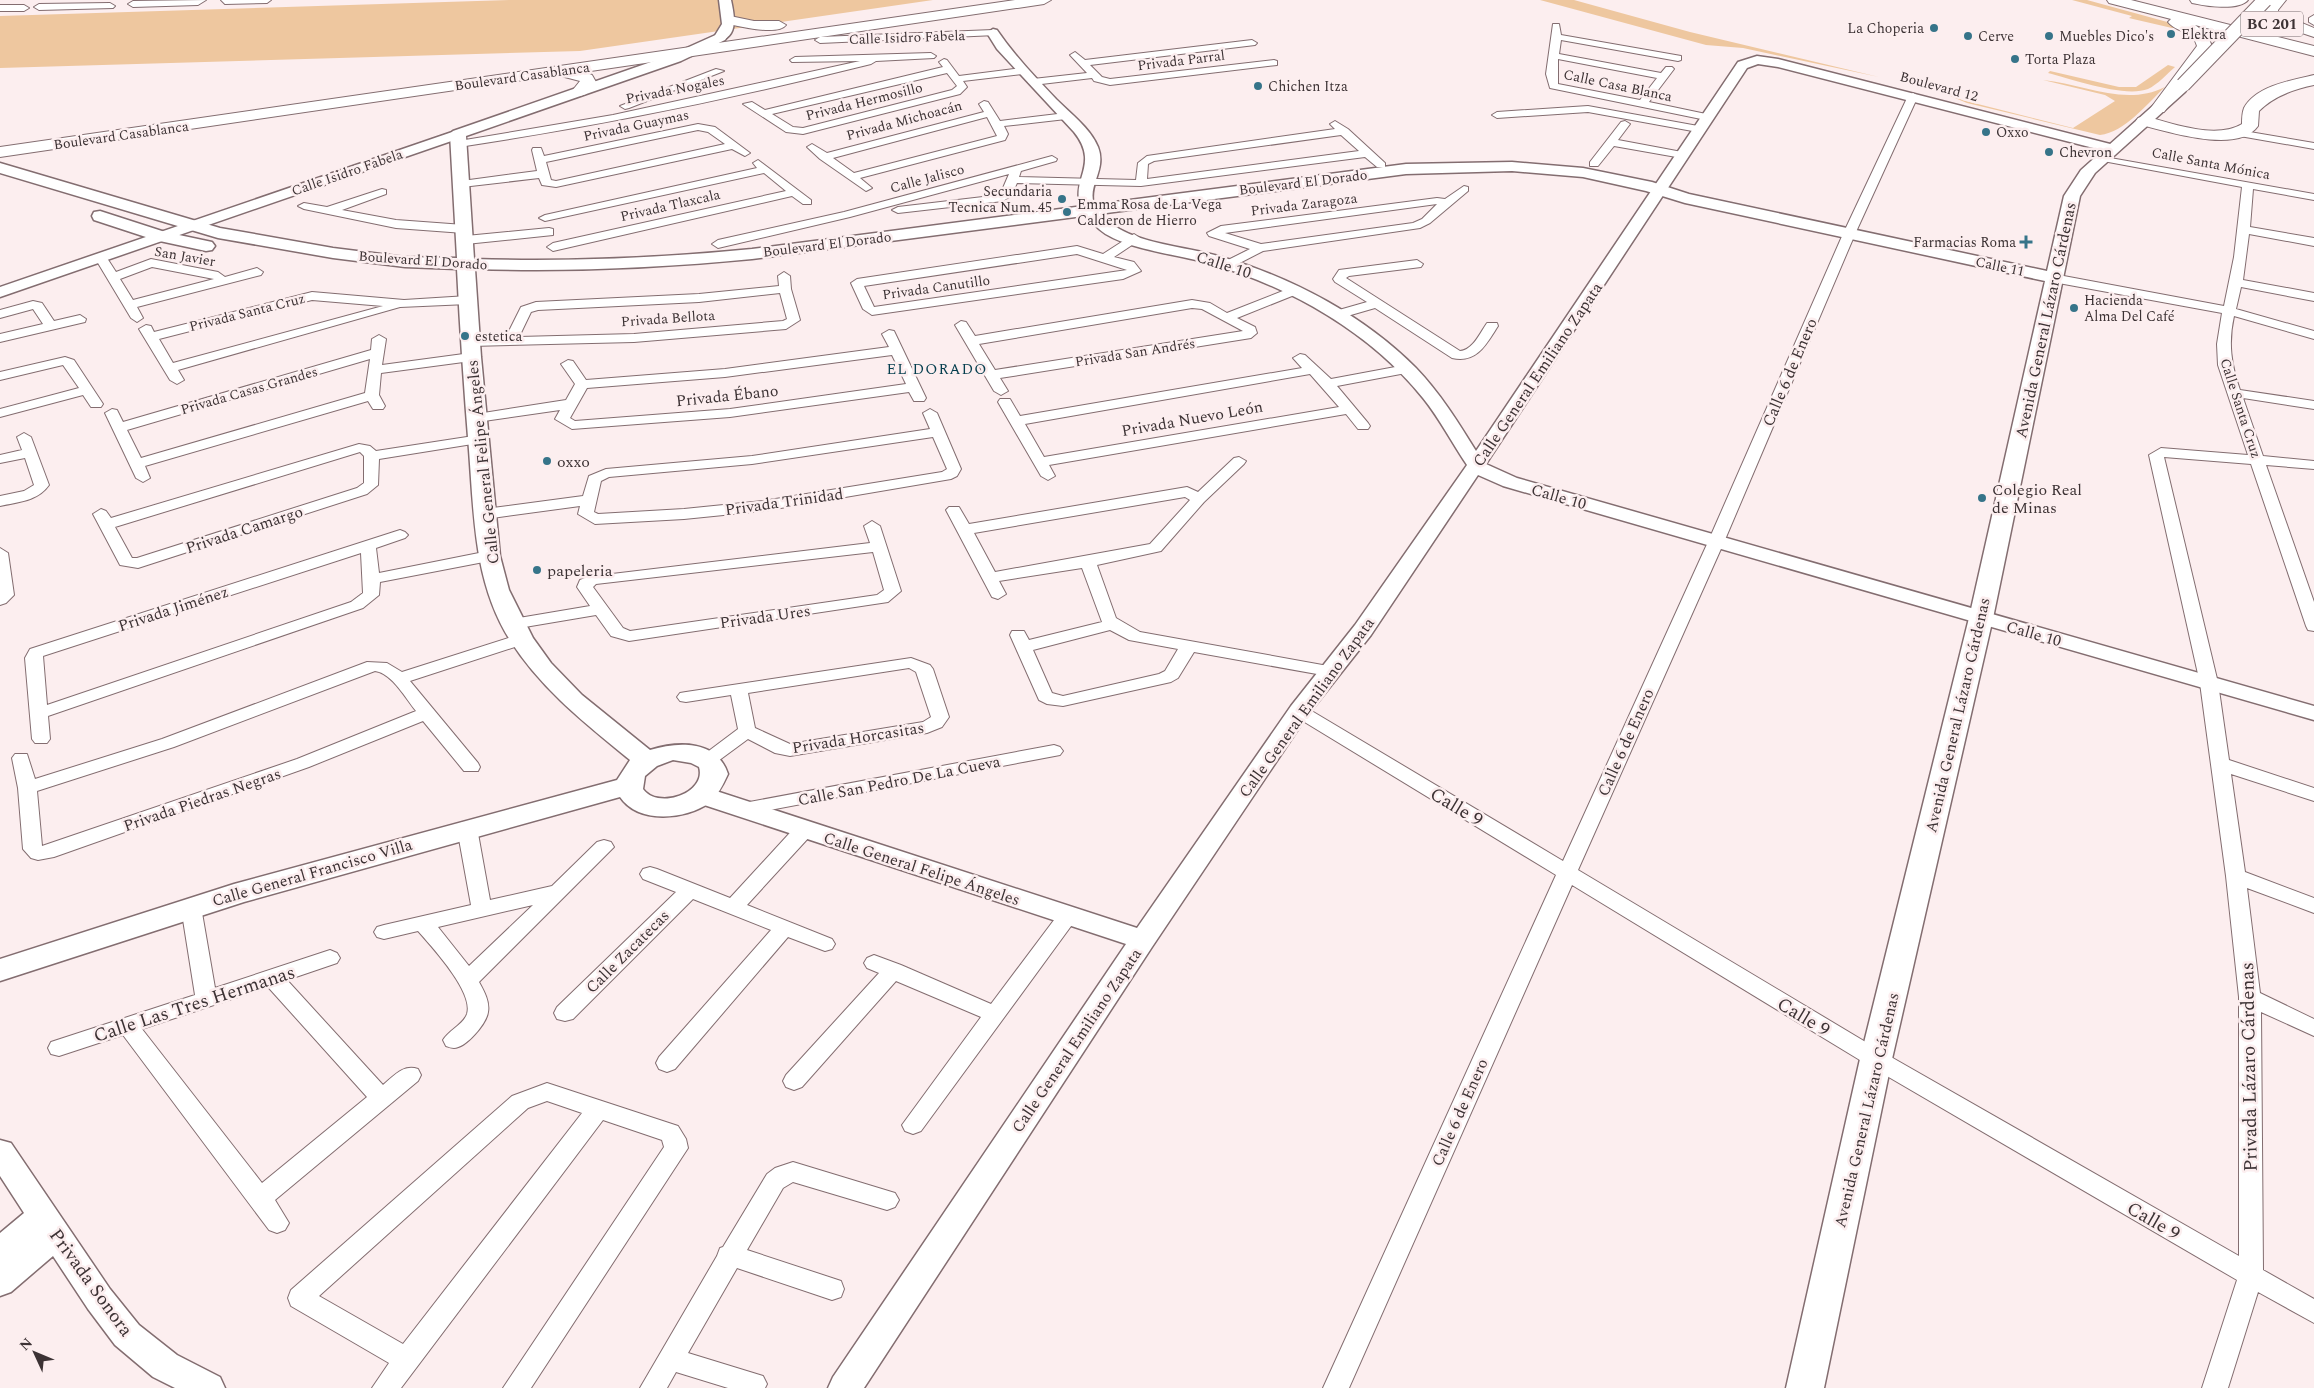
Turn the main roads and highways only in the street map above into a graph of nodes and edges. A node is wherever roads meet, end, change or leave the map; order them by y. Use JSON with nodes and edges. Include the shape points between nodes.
{"nodes":[{"id":1,"x":966,"y":0,"type":"edge"},
{"id":2,"x":1044,"y":0,"type":"edge"},
{"id":3,"x":2097,"y":0,"type":"edge"},
{"id":4,"x":2114,"y":0,"type":"edge"},
{"id":5,"x":2118,"y":0,"type":"edge"},
{"id":6,"x":2240,"y":0,"type":"edge"},
{"id":7,"x":2265,"y":0,"type":"edge"},
{"id":8,"x":2279,"y":0,"type":"edge"},
{"id":9,"x":2185,"y":1,"type":"edge"},
{"id":10,"x":730,"y":20,"type":"road end"},
{"id":11,"x":2195,"y":20,"type":"junction"},
{"id":12,"x":813,"y":24,"type":"junction"},
{"id":13,"x":2250,"y":34,"type":"junction"},
{"id":14,"x":2314,"y":34,"type":"edge"},
{"id":15,"x":720,"y":37,"type":"junction"},
{"id":16,"x":693,"y":51,"type":"junction"},
{"id":17,"x":2314,"y":51,"type":"edge"},
{"id":18,"x":547,"y":72,"type":"junction"},
{"id":19,"x":2314,"y":80,"type":"edge"},
{"id":20,"x":2283,"y":87,"type":"junction"},
{"id":21,"x":580,"y":91,"type":"junction"},
{"id":22,"x":2158,"y":109,"type":"junction"},
{"id":23,"x":2144,"y":121,"type":"junction"},
{"id":24,"x":458,"y":139,"type":"joint"},
{"id":25,"x":0,"y":141,"type":"edge"},
{"id":26,"x":70,"y":142,"type":"junction"},
{"id":27,"x":0,"y":152,"type":"edge"},
{"id":28,"x":0,"y":168,"type":"edge"},
{"id":29,"x":17,"y":182,"type":"junction"},
{"id":30,"x":0,"y":184,"type":"edge"},
{"id":31,"x":1657,"y":193,"type":"junction"},
{"id":32,"x":79,"y":209,"type":"dead end"},
{"id":33,"x":2053,"y":278,"type":"junction"},
{"id":34,"x":652,"y":279,"type":"dead end"},
{"id":35,"x":467,"y":282,"type":"junction"},
{"id":36,"x":550,"y":282,"type":"dead end"},
{"id":37,"x":647,"y":761,"type":"junction"},
{"id":38,"x":628,"y":786,"type":"junction"},
{"id":39,"x":0,"y":970,"type":"edge"},
{"id":40,"x":1805,"y":1388,"type":"edge"}],
"edges":[{"from":1,"to":12,"type":"main road","name":"Boulevard Casablanca"},
{"from":2,"to":16,"type":"main road","name":"Boulevard Casablanca"},
{"from":3,"to":22,"type":"main road","via":[[2177,22],[2204,38],[2204,46]]},
{"from":4,"to":11,"type":"main road","number":"BC 201"},
{"from":5,"to":11,"type":"main road"},
{"from":6,"to":9,"type":"main road","via":[[2228,3]]},
{"from":7,"to":22,"type":"main road","name":"Avenida General Lázaro Cárdenas","bridge":true},
{"from":8,"to":14,"type":"main road","via":[[2271,9],[2271,15]]},
{"from":9,"to":14,"type":"main road","number":"BC 201"},
{"from":10,"to":12,"type":"main road","via":[[754,25]]},
{"from":11,"to":13,"type":"main road","number":"BC 201"},
{"from":12,"to":15,"type":"main road","name":"Boulevard Casablanca"},
{"from":13,"to":17,"type":"main road","number":"BC 201"},
{"from":13,"to":20,"type":"main road","via":[[2287,50],[2300,66]]},
{"from":15,"to":16,"type":"main road","name":"Calle Isidro Fabela"},
{"from":15,"to":25,"type":"main road","name":"Boulevard Casablanca"},
{"from":16,"to":18,"type":"main road","name":"Boulevard Casablanca"},
{"from":16,"to":21,"type":"main road","name":"Calle Isidro Fabela"},
{"from":18,"to":21,"type":"main road","via":[[571,72],[586,78],[588,82]]},
{"from":18,"to":26,"type":"main road","name":"Boulevard Casablanca"},
{"from":19,"to":20,"type":"main road"},
{"from":20,"to":23,"type":"main road","via":[[2255,105],[2251,110],[2250,126],[2238,132],[2206,134]]},
{"from":21,"to":24,"type":"main road","name":"Calle Isidro Fabela"},
{"from":22,"to":23,"type":"main road","name":"Avenida General Lázaro Cárdenas"},
{"from":23,"to":33,"type":"main road","name":"Avenida General Lázaro Cárdenas","via":[[2078,184],[2072,196]]},
{"from":24,"to":35,"type":"main road","name":"Calle General Felipe Ángeles"},
{"from":26,"to":27,"type":"main road","name":"Boulevard Casablanca"},
{"from":26,"to":29,"type":"main road","via":[[46,148],[17,162],[14,168]]},
{"from":28,"to":29,"type":"main road","name":"Boulevard El Dorado"},
{"from":29,"to":30,"type":"main road","name":"Boulevard El Dorado"},
{"from":29,"to":35,"type":"main road","name":"Boulevard El Dorado","via":[[218,233],[405,262]]},
{"from":31,"to":33,"type":"main road","name":"Calle 11"},
{"from":31,"to":34,"type":"main road","name":"Boulevard El Dorado","via":[[1522,179],[1419,181],[808,263]]},
{"from":31,"to":35,"type":"main road","name":"Boulevard El Dorado","via":[[1548,168],[1441,166],[752,254],[536,266]]},
{"from":32,"to":35,"type":"main road","name":"Boulevard El Dorado","via":[[161,236],[210,247],[339,269]]},
{"from":33,"to":40,"type":"main road","name":"Avenida General Lázaro Cárdenas","via":[[1981,618],[1876,1059]]},
{"from":35,"to":36,"type":"main road","name":"Boulevard El Dorado"},
{"from":35,"to":37,"type":"main road","name":"Calle General Felipe Ángeles","via":[[489,556],[497,590],[517,632],[542,668],[573,700]]},
{"from":37,"to":38,"type":"main road","via":[[636,768]]},
{"from":37,"to":38,"type":"main road","via":[[673,752],[699,755],[714,768],[715,777],[711,786],[690,802],[662,808],[638,801],[630,794]]},
{"from":38,"to":39,"type":"main road","name":"Calle General Francisco Villa","via":[[191,907]]}]}
